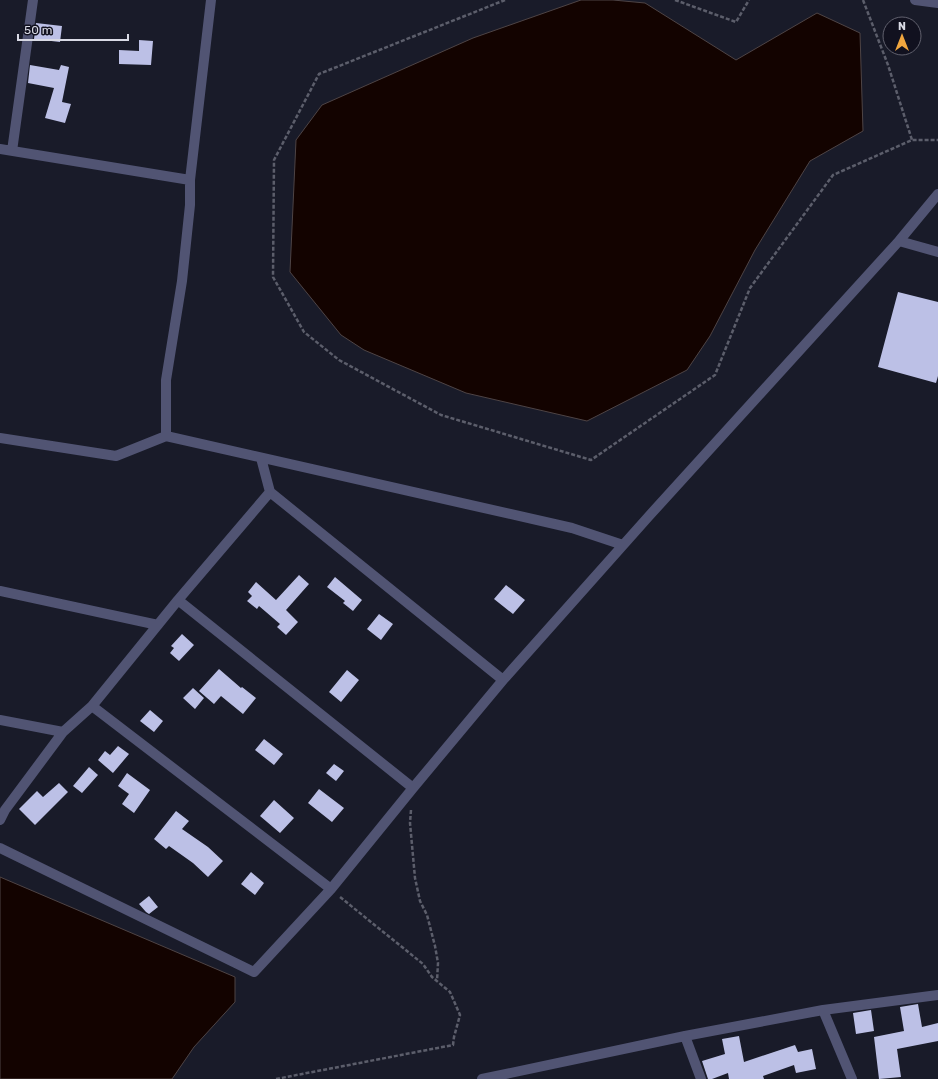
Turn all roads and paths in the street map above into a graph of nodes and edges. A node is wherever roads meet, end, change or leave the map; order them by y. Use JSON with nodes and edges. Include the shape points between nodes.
{"nodes":[{"id":1,"x":33,"y":0,"type":"edge"},
{"id":2,"x":211,"y":0,"type":"edge"},
{"id":3,"x":505,"y":0,"type":"edge"},
{"id":4,"x":675,"y":0,"type":"edge"},
{"id":5,"x":749,"y":0,"type":"edge"},
{"id":6,"x":863,"y":0,"type":"edge"},
{"id":7,"x":916,"y":0,"type":"edge"},
{"id":8,"x":938,"y":3,"type":"edge"},
{"id":9,"x":912,"y":140,"type":"junction"},
{"id":10,"x":938,"y":140,"type":"edge"},
{"id":11,"x":0,"y":149,"type":"edge"},
{"id":12,"x":12,"y":151,"type":"junction"},
{"id":13,"x":190,"y":180,"type":"junction"},
{"id":14,"x":938,"y":194,"type":"edge"},
{"id":15,"x":898,"y":240,"type":"junction"},
{"id":16,"x":938,"y":252,"type":"edge"},
{"id":17,"x":166,"y":436,"type":"junction"},
{"id":18,"x":0,"y":438,"type":"edge"},
{"id":19,"x":261,"y":458,"type":"junction"},
{"id":20,"x":270,"y":492,"type":"junction"},
{"id":21,"x":623,"y":545,"type":"junction"},
{"id":22,"x":0,"y":591,"type":"edge"},
{"id":23,"x":178,"y":600,"type":"junction"},
{"id":24,"x":158,"y":625,"type":"junction"},
{"id":25,"x":503,"y":680,"type":"junction"},
{"id":26,"x":92,"y":706,"type":"junction"},
{"id":27,"x":0,"y":720,"type":"edge"},
{"id":28,"x":63,"y":732,"type":"junction"},
{"id":29,"x":413,"y":788,"type":"junction"},
{"id":30,"x":411,"y":809,"type":"dead end"},
{"id":31,"x":0,"y":820,"type":"edge"},
{"id":32,"x":0,"y":848,"type":"edge"},
{"id":33,"x":330,"y":889,"type":"junction"},
{"id":34,"x":436,"y":981,"type":"junction"},
{"id":35,"x":938,"y":995,"type":"edge"},
{"id":36,"x":823,"y":1010,"type":"junction"},
{"id":37,"x":685,"y":1036,"type":"junction"},
{"id":38,"x":276,"y":1079,"type":"edge"},
{"id":39,"x":482,"y":1079,"type":"edge"},
{"id":40,"x":701,"y":1079,"type":"edge"},
{"id":41,"x":852,"y":1079,"type":"edge"}],
"edges":[{"from":1,"to":12,"type":"street"},
{"from":2,"to":13,"type":"street"},
{"from":3,"to":9,"type":"path","via":[[319,74],[274,160],[273,277],[304,332],[339,360],[441,415],[591,460],[715,375],[750,288],[833,175]]},
{"from":4,"to":5,"type":"path","via":[[736,22]]},
{"from":6,"to":9,"type":"path","via":[[888,65]]},
{"from":7,"to":8,"type":"street"},
{"from":9,"to":10,"type":"path"},
{"from":11,"to":12,"type":"street"},
{"from":12,"to":13,"type":"street"},
{"from":13,"to":17,"type":"street","via":[[182,281],[166,380]]},
{"from":14,"to":15,"type":"street"},
{"from":15,"to":16,"type":"street"},
{"from":15,"to":21,"type":"street"},
{"from":17,"to":18,"type":"street","via":[[116,456]]},
{"from":17,"to":19,"type":"street"},
{"from":19,"to":20,"type":"street"},
{"from":19,"to":21,"type":"street","via":[[572,528]]},
{"from":20,"to":23,"type":"street"},
{"from":20,"to":25,"type":"street"},
{"from":21,"to":25,"type":"street"},
{"from":22,"to":24,"type":"street"},
{"from":23,"to":24,"type":"street"},
{"from":23,"to":29,"type":"street"},
{"from":24,"to":26,"type":"street"},
{"from":25,"to":29,"type":"street"},
{"from":26,"to":28,"type":"street"},
{"from":26,"to":33,"type":"street"},
{"from":27,"to":28,"type":"street"},
{"from":28,"to":31,"type":"street"},
{"from":29,"to":33,"type":"street"},
{"from":30,"to":34,"type":"path","via":[[415,878],[435,946],[438,963]]},
{"from":32,"to":33,"type":"street","via":[[254,972]]},
{"from":33,"to":34,"type":"path","via":[[423,964]]},
{"from":34,"to":38,"type":"path","via":[[450,992],[460,1015],[453,1044]]},
{"from":35,"to":36,"type":"street"},
{"from":36,"to":37,"type":"street"},
{"from":36,"to":41,"type":"street"},
{"from":37,"to":39,"type":"street"},
{"from":37,"to":40,"type":"street"}]}
